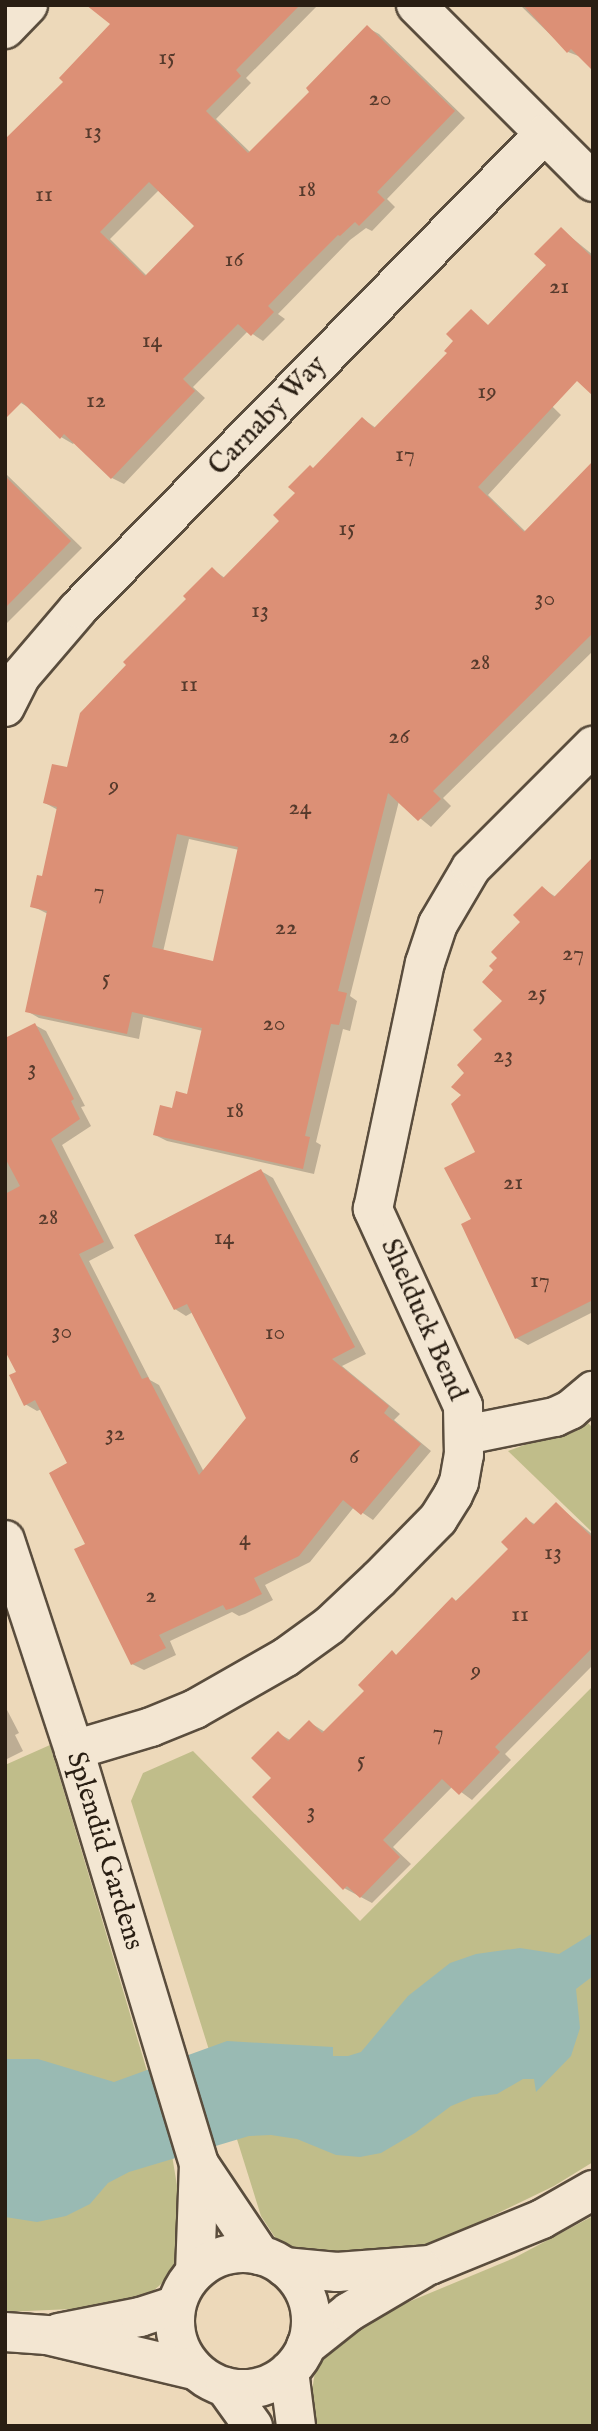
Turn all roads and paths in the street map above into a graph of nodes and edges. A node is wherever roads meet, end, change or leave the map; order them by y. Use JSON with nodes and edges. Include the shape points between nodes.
{"nodes":[{"id":1,"x":28,"y":5,"type":"edge"},
{"id":2,"x":416,"y":5,"type":"edge"},
{"id":3,"x":5,"y":29,"type":"edge"},
{"id":4,"x":544,"y":134,"type":"junction"},
{"id":5,"x":593,"y":182,"type":"edge"},
{"id":6,"x":5,"y":707,"type":"edge"},
{"id":7,"x":593,"y":746,"type":"edge"},
{"id":8,"x":593,"y":1391,"type":"edge"},
{"id":9,"x":466,"y":1435,"type":"junction"},
{"id":10,"x":5,"y":1540,"type":"edge"},
{"id":11,"x":74,"y":1750,"type":"junction"},
{"id":12,"x":199,"y":2164,"type":"junction"},
{"id":13,"x":593,"y":2190,"type":"edge"},
{"id":14,"x":272,"y":2261,"type":"junction"},
{"id":15,"x":430,"y":2265,"type":"junction"},
{"id":16,"x":195,"y":2272,"type":"junction"},
{"id":17,"x":176,"y":2305,"type":"junction"},
{"id":18,"x":5,"y":2332,"type":"edge"},
{"id":19,"x":47,"y":2335,"type":"junction"},
{"id":20,"x":298,"y":2359,"type":"junction"},
{"id":21,"x":210,"y":2378,"type":"junction"},
{"id":22,"x":253,"y":2426,"type":"edge"},
{"id":23,"x":296,"y":2426,"type":"edge"}],
"edges":[{"from":1,"to":3,"type":"street"},
{"from":2,"to":4,"type":"street"},
{"from":4,"to":5,"type":"street"},
{"from":4,"to":6,"type":"street","name":"Carnaby Way","via":[[78,609],[20,677]]},
{"from":7,"to":9,"type":"street","name":"Shelduck Bend","via":[[471,868],[438,924],[425,963],[373,1209],[463,1406]]},
{"from":8,"to":9,"type":"street","via":[[555,1417]]},
{"from":9,"to":11,"type":"street","name":"Shelduck Bend","via":[[459,1482],[438,1519],[330,1625],[286,1657],[195,1709]]},
{"from":10,"to":11,"type":"street","name":"Splendid Gardens"},
{"from":11,"to":12,"type":"street","name":"Splendid Gardens"},
{"from":12,"to":14,"type":"street","name":"Splendid Gardens"},
{"from":12,"to":16,"type":"street","name":"Splendid Gardens"},
{"from":13,"to":15,"type":"street","via":[[542,2219]]},
{"from":14,"to":15,"type":"street","via":[[337,2272]]},
{"from":14,"to":16,"type":"street","via":[[237,2253]]},
{"from":14,"to":20,"type":"street","via":[[302,2287],[309,2306],[311,2326]]},
{"from":15,"to":20,"type":"street","via":[[349,2312]]},
{"from":16,"to":17,"type":"street"},
{"from":17,"to":19,"type":"street","via":[[140,2318]]},
{"from":17,"to":21,"type":"street","via":[[175,2328],[181,2350]]},
{"from":18,"to":19,"type":"street"},
{"from":19,"to":21,"type":"street"},
{"from":20,"to":21,"type":"street","via":[[271,2383],[248,2389]]},
{"from":20,"to":23,"type":"street"},
{"from":21,"to":22,"type":"street"}]}
